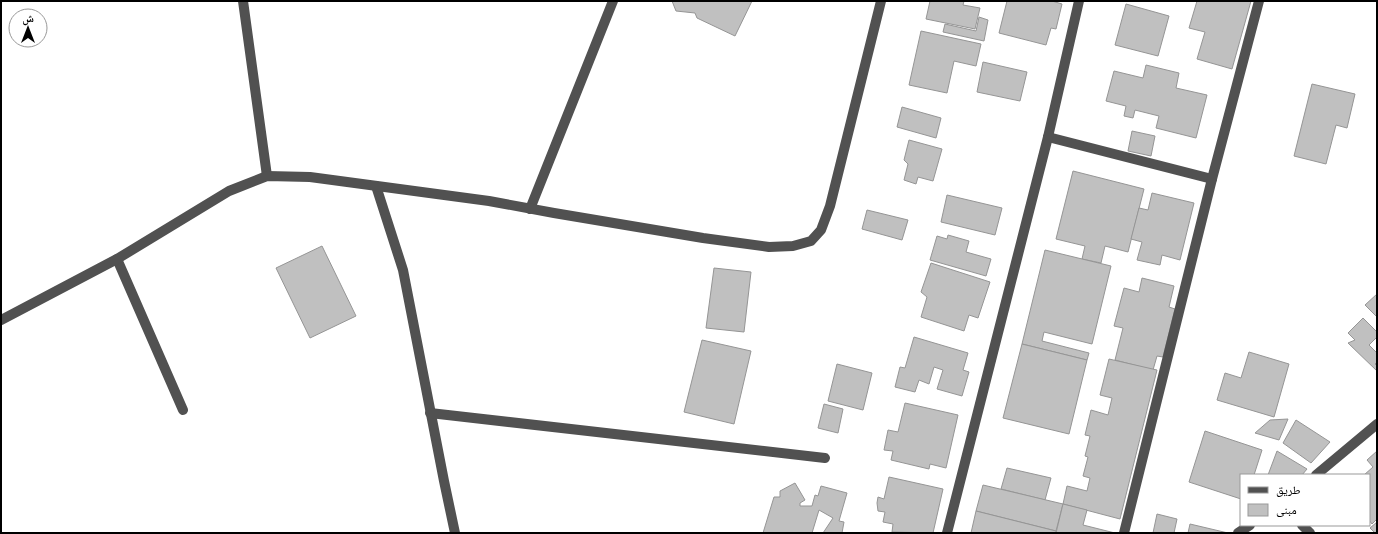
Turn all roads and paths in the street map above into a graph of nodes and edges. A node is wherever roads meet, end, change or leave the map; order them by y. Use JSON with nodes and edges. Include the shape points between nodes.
{"nodes":[{"id":1,"x":243,"y":1,"type":"edge"},
{"id":2,"x":613,"y":1,"type":"edge"},
{"id":3,"x":881,"y":1,"type":"edge"},
{"id":4,"x":1079,"y":1,"type":"edge"},
{"id":5,"x":1259,"y":1,"type":"edge"},
{"id":6,"x":1048,"y":137,"type":"junction"},
{"id":7,"x":266,"y":176,"type":"junction"},
{"id":8,"x":1212,"y":179,"type":"junction"},
{"id":9,"x":376,"y":186,"type":"junction"},
{"id":10,"x":530,"y":209,"type":"junction"},
{"id":11,"x":117,"y":259,"type":"junction"},
{"id":12,"x":1,"y":320,"type":"edge"},
{"id":13,"x":183,"y":410,"type":"dead end"},
{"id":14,"x":430,"y":413,"type":"junction"},
{"id":15,"x":1377,"y":424,"type":"edge"},
{"id":16,"x":825,"y":458,"type":"dead end"},
{"id":17,"x":1317,"y":474,"type":"edge"},
{"id":18,"x":1248,"y":526,"type":"edge"},
{"id":19,"x":455,"y":533,"type":"edge"},
{"id":20,"x":947,"y":533,"type":"edge"},
{"id":21,"x":1124,"y":533,"type":"edge"},
{"id":22,"x":1238,"y":533,"type":"edge"}],
"edges":[{"from":1,"to":7,"type":"street"},
{"from":2,"to":10,"type":"street"},
{"from":3,"to":10,"type":"street","via":[[830,206],[821,230],[811,241],[793,246],[769,247]]},
{"from":4,"to":6,"type":"street"},
{"from":5,"to":8,"type":"street"},
{"from":6,"to":8,"type":"street"},
{"from":6,"to":20,"type":"street"},
{"from":7,"to":9,"type":"street","via":[[310,177]]},
{"from":7,"to":11,"type":"street","via":[[229,191]]},
{"from":8,"to":21,"type":"street"},
{"from":9,"to":10,"type":"street"},
{"from":9,"to":14,"type":"street","via":[[403,270]]},
{"from":11,"to":12,"type":"street"},
{"from":11,"to":13,"type":"street"},
{"from":14,"to":16,"type":"street"},
{"from":14,"to":19,"type":"street"},
{"from":15,"to":17,"type":"street"},
{"from":18,"to":22,"type":"street"}]}
